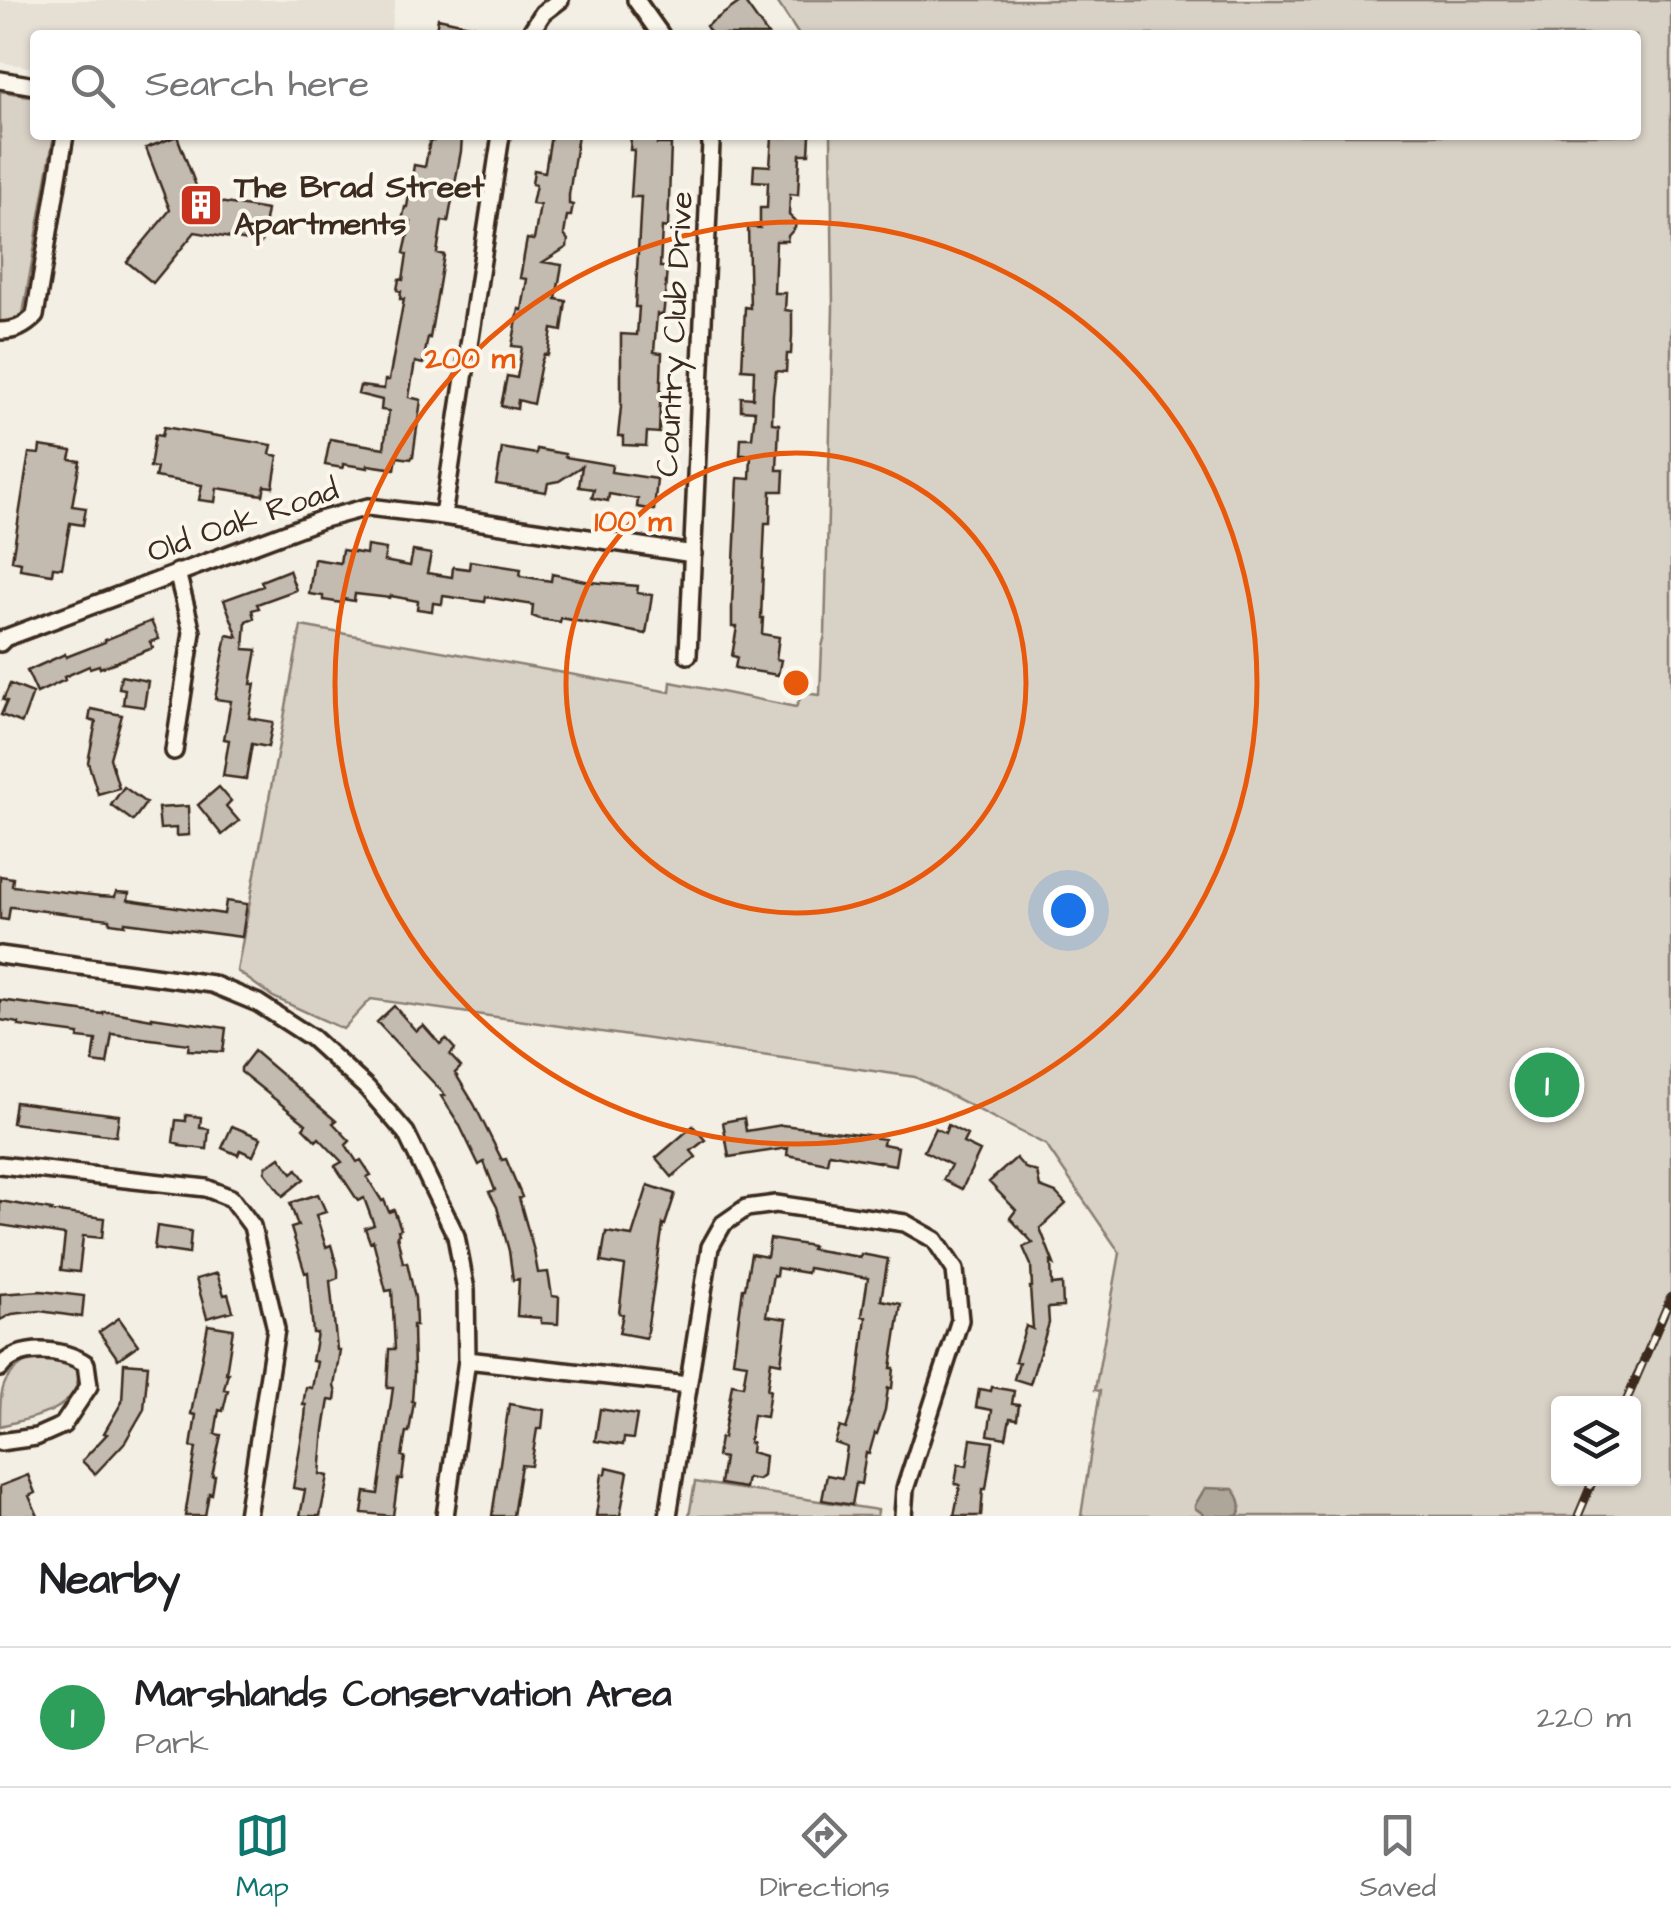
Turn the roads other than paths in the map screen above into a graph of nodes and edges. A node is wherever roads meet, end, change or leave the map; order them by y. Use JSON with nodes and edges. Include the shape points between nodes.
{"nodes":[{"id":1,"x":560,"y":0,"type":"edge"},
{"id":2,"x":636,"y":0,"type":"edge"},
{"id":3,"x":532,"y":30,"type":"edge"},
{"id":4,"x":657,"y":30,"type":"edge"},
{"id":5,"x":0,"y":80,"type":"edge"},
{"id":6,"x":30,"y":85,"type":"edge"},
{"id":7,"x":64,"y":140,"type":"edge"},
{"id":8,"x":500,"y":140,"type":"edge"},
{"id":9,"x":710,"y":140,"type":"edge"},
{"id":10,"x":0,"y":331,"type":"edge"},
{"id":11,"x":443,"y":516,"type":"junction"},
{"id":12,"x":693,"y":554,"type":"junction"},
{"id":13,"x":177,"y":572,"type":"junction"},
{"id":14,"x":0,"y":643,"type":"edge"},
{"id":15,"x":688,"y":655,"type":"dead end"},
{"id":16,"x":174,"y":751,"type":"dead end"},
{"id":17,"x":0,"y":954,"type":"edge"},
{"id":18,"x":0,"y":1166,"type":"edge"},
{"id":19,"x":467,"y":1360,"type":"junction"},
{"id":20,"x":0,"y":1368,"type":"edge"},
{"id":21,"x":688,"y":1385,"type":"junction"},
{"id":22,"x":0,"y":1442,"type":"edge"},
{"id":23,"x":247,"y":1516,"type":"edge"},
{"id":24,"x":444,"y":1516,"type":"edge"},
{"id":25,"x":668,"y":1516,"type":"edge"},
{"id":26,"x":903,"y":1516,"type":"edge"}],
"edges":[{"from":1,"to":3,"type":"street"},
{"from":2,"to":4,"type":"street"},
{"from":5,"to":6,"type":"street"},
{"from":7,"to":10,"type":"street","via":[[34,316],[12,332]]},
{"from":8,"to":11,"type":"street"},
{"from":9,"to":12,"type":"street","name":"Country Club Drive"},
{"from":11,"to":12,"type":"street","name":"Old Oak Road"},
{"from":11,"to":13,"type":"street","name":"Old Oak Road","via":[[368,507]]},
{"from":12,"to":15,"type":"street","name":"Country Club Drive"},
{"from":13,"to":14,"type":"street","name":"Old Oak Road"},
{"from":13,"to":16,"type":"street","via":[[192,632]]},
{"from":17,"to":19,"type":"street","via":[[212,984],[258,1003],[312,1038],[406,1132],[456,1236],[466,1290]]},
{"from":18,"to":23,"type":"street","via":[[206,1188],[231,1198],[252,1226],[276,1328]]},
{"from":19,"to":21,"type":"street"},
{"from":19,"to":24,"type":"street"},
{"from":20,"to":22,"type":"street","via":[[21,1352],[68,1353],[86,1364],[89,1386],[62,1425],[36,1438]]},
{"from":21,"to":25,"type":"street"},
{"from":21,"to":26,"type":"street","via":[[710,1247],[723,1224],[746,1208],[776,1204],[905,1223],[935,1240],[955,1270],[960,1320],[905,1489]]}]}
